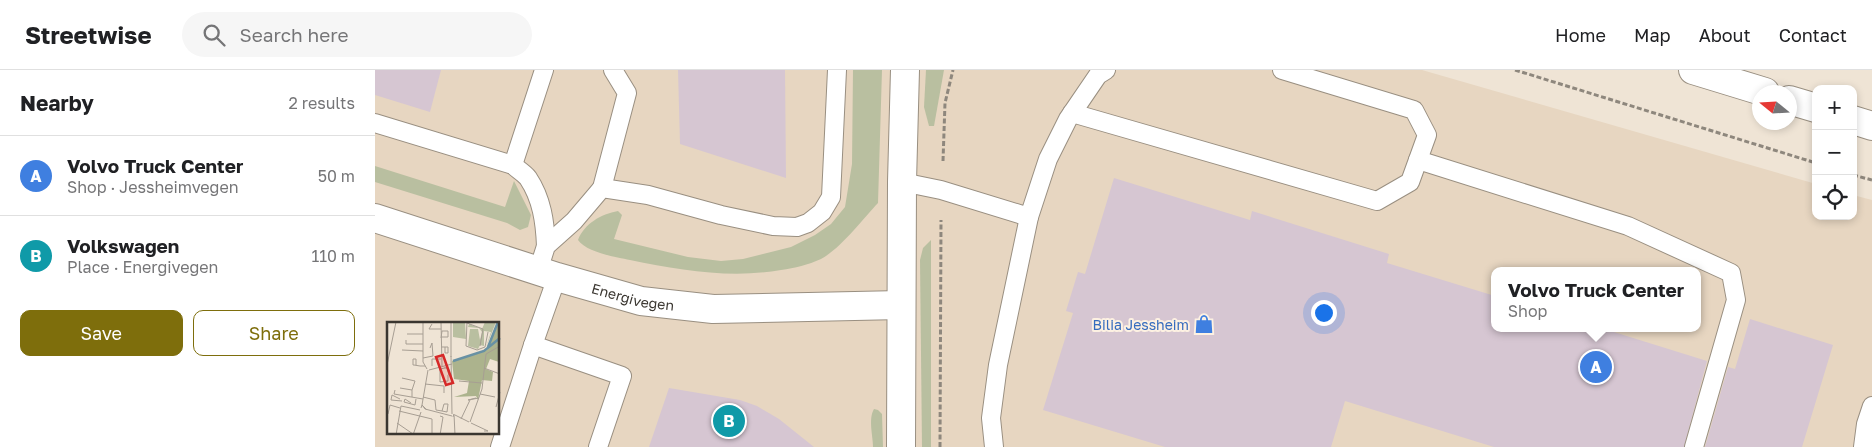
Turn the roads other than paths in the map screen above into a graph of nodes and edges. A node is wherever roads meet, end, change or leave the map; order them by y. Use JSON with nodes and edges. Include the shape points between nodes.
{"nodes":[{"id":1,"x":544,"y":70,"type":"edge"},
{"id":2,"x":613,"y":70,"type":"edge"},
{"id":3,"x":837,"y":70,"type":"edge"},
{"id":4,"x":905,"y":70,"type":"edge"},
{"id":5,"x":1106,"y":70,"type":"edge"},
{"id":6,"x":1282,"y":70,"type":"edge"},
{"id":7,"x":1693,"y":70,"type":"edge"},
{"id":8,"x":1752,"y":88,"type":"edge"},
{"id":9,"x":1797,"y":102,"type":"edge"},
{"id":10,"x":1812,"y":107,"type":"edge"},
{"id":11,"x":1072,"y":113,"type":"junction"},
{"id":12,"x":1857,"y":121,"type":"edge"},
{"id":13,"x":375,"y":123,"type":"edge"},
{"id":14,"x":1872,"y":126,"type":"edge"},
{"id":15,"x":1418,"y":160,"type":"junction"},
{"id":16,"x":513,"y":165,"type":"junction"},
{"id":17,"x":901,"y":182,"type":"junction"},
{"id":18,"x":602,"y":188,"type":"junction"},
{"id":19,"x":1029,"y":217,"type":"junction"},
{"id":20,"x":375,"y":218,"type":"edge"},
{"id":21,"x":547,"y":265,"type":"junction"},
{"id":22,"x":901,"y":305,"type":"junction"},
{"id":23,"x":533,"y":346,"type":"junction"},
{"id":24,"x":1872,"y":406,"type":"edge"},
{"id":25,"x":499,"y":447,"type":"edge"},
{"id":26,"x":598,"y":447,"type":"edge"},
{"id":27,"x":901,"y":447,"type":"edge"},
{"id":28,"x":994,"y":447,"type":"edge"},
{"id":29,"x":1694,"y":447,"type":"edge"},
{"id":30,"x":1863,"y":447,"type":"edge"}],
"edges":[{"from":1,"to":16,"type":"lane"},
{"from":2,"to":18,"type":"lane","via":[[627,93]]},
{"from":3,"to":18,"type":"lane","via":[[831,197],[822,212],[808,223],[797,227],[773,226],[648,195]]},
{"from":4,"to":17,"type":"street"},
{"from":5,"to":11,"type":"lane","via":[[1098,75]]},
{"from":6,"to":15,"type":"lane","via":[[1414,110],[1427,135]]},
{"from":7,"to":8,"type":"street"},
{"from":9,"to":10,"type":"street"},
{"from":11,"to":15,"type":"lane","via":[[1377,201],[1410,182]]},
{"from":11,"to":19,"type":"lane","via":[[1048,159]]},
{"from":12,"to":14,"type":"street"},
{"from":13,"to":16,"type":"lane"},
{"from":15,"to":29,"type":"lane","via":[[1628,226],[1731,273],[1736,300]]},
{"from":16,"to":21,"type":"lane","via":[[527,177],[538,199],[545,221]]},
{"from":17,"to":19,"type":"lane","via":[[941,190]]},
{"from":17,"to":22,"type":"street"},
{"from":18,"to":21,"type":"lane","via":[[574,221]]},
{"from":19,"to":28,"type":"lane","via":[[998,365],[991,418]]},
{"from":20,"to":21,"type":"street","name":"Energivegen"},
{"from":21,"to":22,"type":"street","name":"Energivegen","via":[[641,301],[713,309]]},
{"from":21,"to":23,"type":"lane"},
{"from":22,"to":27,"type":"street"},
{"from":23,"to":25,"type":"lane"},
{"from":23,"to":26,"type":"lane","via":[[622,376]]},
{"from":24,"to":30,"type":"lane"}]}
